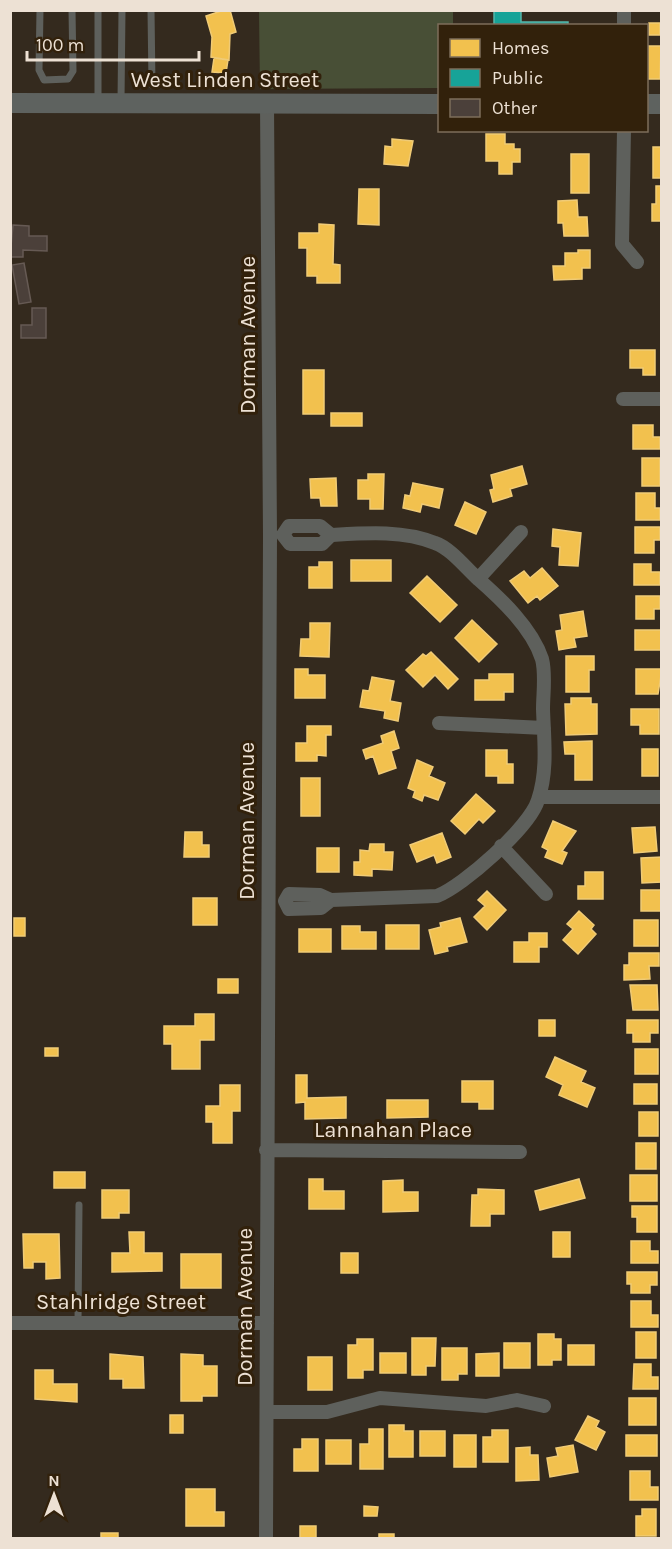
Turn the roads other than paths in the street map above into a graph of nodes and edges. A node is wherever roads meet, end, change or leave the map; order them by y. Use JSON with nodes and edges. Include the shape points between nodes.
{"nodes":[{"id":1,"x":40,"y":10,"type":"edge"},
{"id":2,"x":72,"y":10,"type":"edge"},
{"id":3,"x":98,"y":10,"type":"edge"},
{"id":4,"x":122,"y":10,"type":"edge"},
{"id":5,"x":151,"y":10,"type":"edge"},
{"id":6,"x":152,"y":86,"type":"dead end"},
{"id":7,"x":10,"y":103,"type":"edge"},
{"id":8,"x":98,"y":104,"type":"junction"},
{"id":9,"x":121,"y":104,"type":"junction"},
{"id":10,"x":267,"y":104,"type":"junction"},
{"id":11,"x":438,"y":104,"type":"edge"},
{"id":12,"x":624,"y":132,"type":"edge"},
{"id":13,"x":637,"y":262,"type":"dead end"},
{"id":14,"x":623,"y":399,"type":"dead end"},
{"id":15,"x":662,"y":399,"type":"edge"},
{"id":16,"x":521,"y":532,"type":"dead end"},
{"id":17,"x":276,"y":536,"type":"junction"},
{"id":18,"x":478,"y":579,"type":"junction"},
{"id":19,"x":439,"y":723,"type":"dead end"},
{"id":20,"x":544,"y":728,"type":"junction"},
{"id":21,"x":539,"y":797,"type":"junction"},
{"id":22,"x":662,"y":797,"type":"edge"},
{"id":23,"x":501,"y":846,"type":"junction"},
{"id":24,"x":546,"y":894,"type":"dead end"},
{"id":25,"x":267,"y":900,"type":"junction"},
{"id":26,"x":266,"y":1150,"type":"junction"},
{"id":27,"x":520,"y":1152,"type":"dead end"},
{"id":28,"x":79,"y":1204,"type":"dead end"},
{"id":29,"x":10,"y":1323,"type":"edge"},
{"id":30,"x":78,"y":1323,"type":"junction"},
{"id":31,"x":267,"y":1323,"type":"junction"},
{"id":32,"x":544,"y":1407,"type":"dead end"},
{"id":33,"x":267,"y":1412,"type":"junction"},
{"id":34,"x":266,"y":1539,"type":"edge"}],
"edges":[{"from":1,"to":2,"type":"lane","via":[[39,70],[44,80],[68,79],[73,71]]},
{"from":3,"to":8,"type":"lane"},
{"from":4,"to":9,"type":"lane"},
{"from":5,"to":6,"type":"lane"},
{"from":7,"to":8,"type":"street","name":"West Linden Street"},
{"from":8,"to":9,"type":"street","name":"West Linden Street"},
{"from":9,"to":10,"type":"street","name":"West Linden Street"},
{"from":10,"to":11,"type":"street","name":"West Linden Street"},
{"from":10,"to":17,"type":"street","name":"Dorman Avenue"},
{"from":12,"to":13,"type":"street","via":[[622,244]]},
{"from":14,"to":15,"type":"street"},
{"from":16,"to":18,"type":"street"},
{"from":17,"to":18,"type":"street","via":[[290,544],[322,544],[331,535],[374,532],[413,537],[437,543]]},
{"from":17,"to":25,"type":"street","name":"Dorman Avenue"},
{"from":18,"to":20,"type":"street","via":[[531,637],[543,661]]},
{"from":19,"to":20,"type":"street"},
{"from":20,"to":21,"type":"street","via":[[544,772]]},
{"from":21,"to":22,"type":"street"},
{"from":21,"to":23,"type":"street","via":[[516,832]]},
{"from":23,"to":24,"type":"street"},
{"from":23,"to":25,"type":"street","via":[[468,878],[437,896],[331,900],[321,908],[289,909],[285,901]]},
{"from":25,"to":26,"type":"street","name":"Dorman Avenue"},
{"from":26,"to":27,"type":"street","name":"Lannahan Place"},
{"from":26,"to":31,"type":"street","name":"Dorman Avenue"},
{"from":28,"to":30,"type":"lane"},
{"from":29,"to":30,"type":"street","name":"Stahlridge Street"},
{"from":30,"to":31,"type":"street","name":"Stahlridge Street"},
{"from":31,"to":33,"type":"street","name":"Dorman Avenue"},
{"from":32,"to":33,"type":"street","via":[[517,1400],[486,1406],[380,1398],[327,1412]]},
{"from":33,"to":34,"type":"street","name":"Dorman Avenue"}]}
